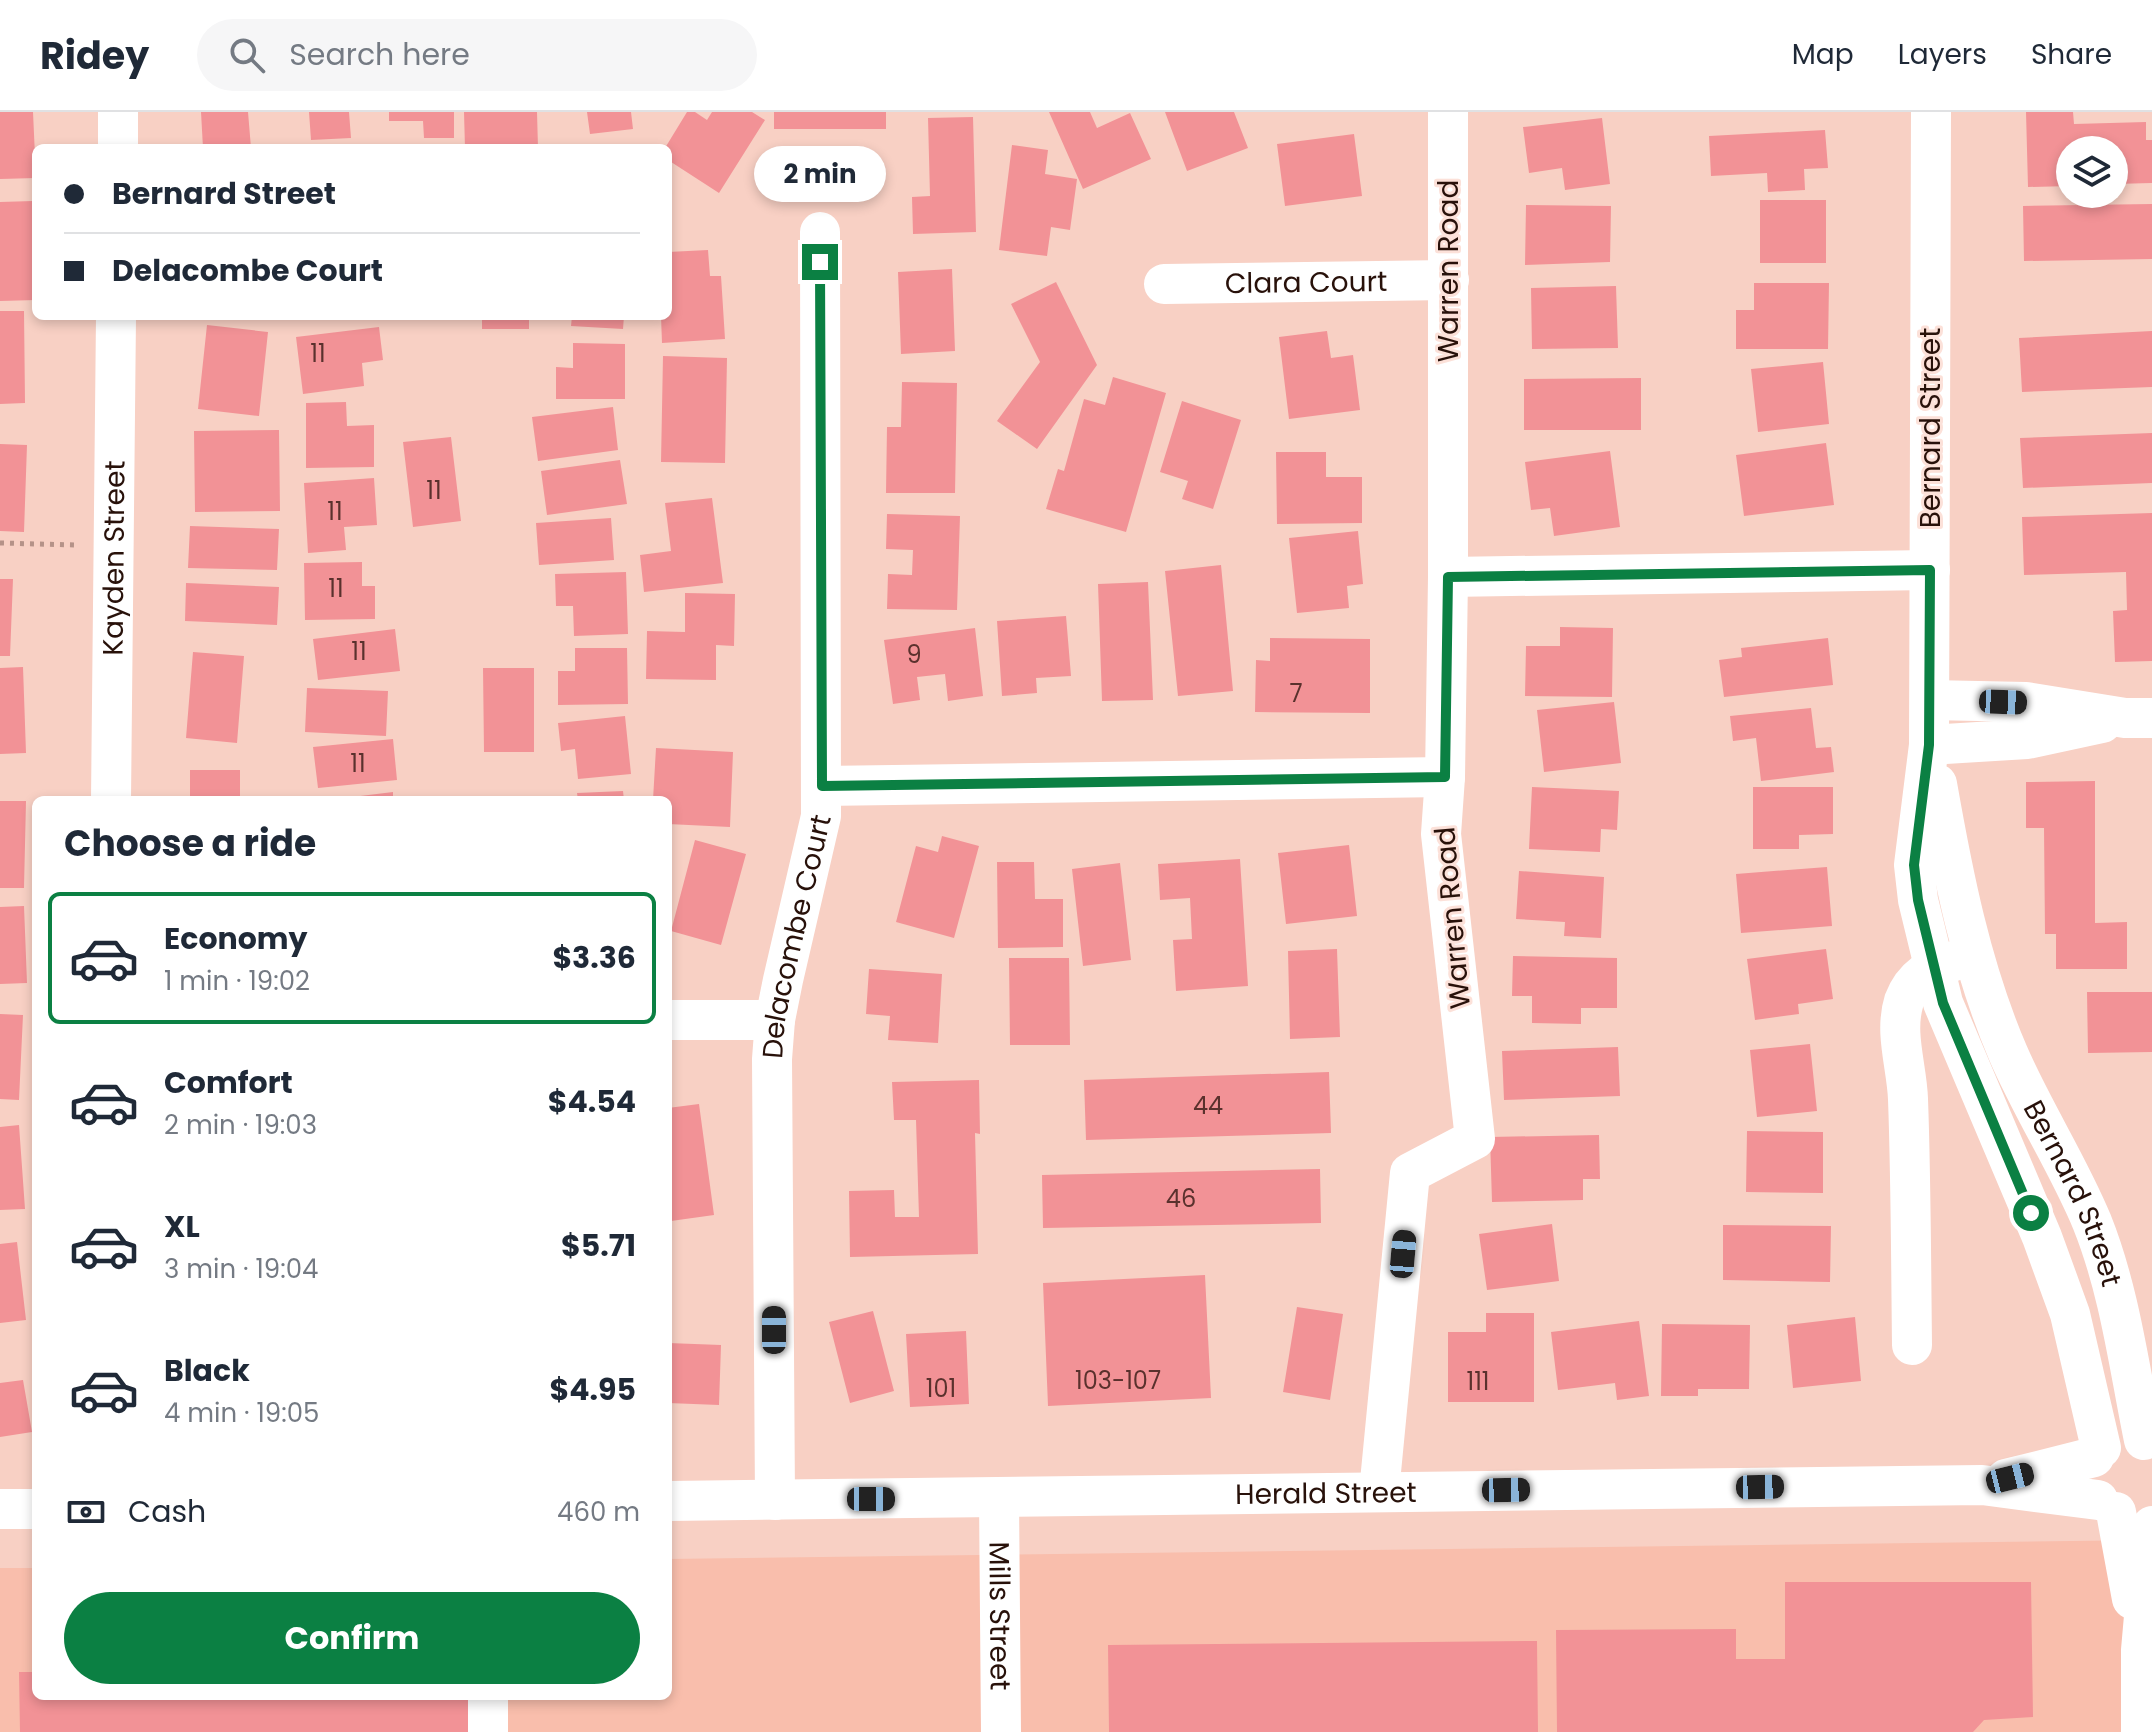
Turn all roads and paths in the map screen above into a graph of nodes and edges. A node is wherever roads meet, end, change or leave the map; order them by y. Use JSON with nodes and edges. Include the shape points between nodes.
{"nodes":[{"id":1,"x":118,"y":112,"type":"edge"},
{"id":2,"x":1448,"y":112,"type":"edge"},
{"id":3,"x":1931,"y":112,"type":"edge"},
{"id":4,"x":118,"y":144,"type":"edge"},
{"id":5,"x":820,"y":232,"type":"dead end"},
{"id":6,"x":1449,"y":280,"type":"junction"},
{"id":7,"x":1164,"y":284,"type":"dead end"},
{"id":8,"x":116,"y":320,"type":"edge"},
{"id":9,"x":0,"y":543,"type":"edge"},
{"id":10,"x":75,"y":545,"type":"dead end"},
{"id":11,"x":1930,"y":570,"type":"junction"},
{"id":12,"x":1448,"y":577,"type":"junction"},
{"id":13,"x":1930,"y":700,"type":"junction"},
{"id":14,"x":2139,"y":718,"type":"edge"},
{"id":15,"x":1929,"y":745,"type":"junction"},
{"id":16,"x":1445,"y":777,"type":"junction"},
{"id":17,"x":822,"y":786,"type":"junction"},
{"id":18,"x":111,"y":796,"type":"edge"},
{"id":19,"x":1973,"y":956,"type":"junction"},
{"id":20,"x":1938,"y":985,"type":"junction"},
{"id":21,"x":672,"y":1020,"type":"edge"},
{"id":22,"x":775,"y":1020,"type":"junction"},
{"id":23,"x":1912,"y":1345,"type":"dead end"},
{"id":24,"x":2148,"y":1442,"type":"edge"},
{"id":25,"x":2098,"y":1453,"type":"junction"},
{"id":26,"x":1982,"y":1485,"type":"junction"},
{"id":27,"x":1379,"y":1492,"type":"junction"},
{"id":28,"x":999,"y":1498,"type":"junction"},
{"id":29,"x":775,"y":1500,"type":"junction"},
{"id":30,"x":672,"y":1501,"type":"edge"},
{"id":31,"x":0,"y":1509,"type":"edge"},
{"id":32,"x":32,"y":1509,"type":"edge"},
{"id":33,"x":2130,"y":1511,"type":"edge"},
{"id":34,"x":488,"y":1700,"type":"edge"},
{"id":35,"x":488,"y":1732,"type":"edge"},
{"id":36,"x":1001,"y":1732,"type":"edge"},
{"id":37,"x":2141,"y":1732,"type":"edge"}],
"edges":[{"from":1,"to":4,"type":"street"},
{"from":2,"to":6,"type":"street","name":"Warren Road"},
{"from":3,"to":11,"type":"street","name":"Bernard Street"},
{"from":5,"to":17,"type":"street","name":"Delacombe Court"},
{"from":6,"to":7,"type":"street","name":"Clara Court"},
{"from":6,"to":12,"type":"street","name":"Warren Road"},
{"from":8,"to":18,"type":"street","name":"Kayden Street"},
{"from":9,"to":10,"type":"path"},
{"from":11,"to":12,"type":"street"},
{"from":11,"to":13,"type":"street","name":"Bernard Street"},
{"from":12,"to":16,"type":"street","name":"Warren Road"},
{"from":13,"to":14,"type":"street","via":[[2026,702]]},
{"from":13,"to":15,"type":"street","name":"Bernard Street"},
{"from":14,"to":15,"type":"street","via":[[2027,739]]},
{"from":15,"to":19,"type":"street","name":"Bernard Street"},
{"from":15,"to":20,"type":"street","name":"Bernard Street","via":[[1914,865]]},
{"from":16,"to":17,"type":"street"},
{"from":16,"to":27,"type":"street","name":"Warren Road","via":[[1441,834],[1475,1139],[1410,1173]]},
{"from":17,"to":22,"type":"street","name":"Delacombe Court","via":[[818,836]]},
{"from":19,"to":20,"type":"street","via":[[1954,982]]},
{"from":19,"to":24,"type":"street","name":"Bernard Street","via":[[2008,1053],[2091,1221],[2117,1296]]},
{"from":20,"to":23,"type":"street","via":[[1908,1095]]},
{"from":20,"to":25,"type":"street","name":"Bernard Street","via":[[2070,1314]]},
{"from":21,"to":22,"type":"street"},
{"from":22,"to":29,"type":"street","name":"Delacombe Court"},
{"from":24,"to":25,"type":"street","name":"Herald Street","via":[[2121,1437]]},
{"from":25,"to":26,"type":"street","name":"Herald Street"},
{"from":25,"to":33,"type":"street","name":"Bernard Street","via":[[2090,1479]]},
{"from":26,"to":27,"type":"street","name":"Herald Street"},
{"from":26,"to":33,"type":"street","name":"Herald Street"},
{"from":27,"to":28,"type":"street","name":"Herald Street"},
{"from":28,"to":29,"type":"street","name":"Herald Street"},
{"from":28,"to":36,"type":"street","name":"Mills Street"},
{"from":29,"to":30,"type":"street","name":"Herald Street"},
{"from":31,"to":32,"type":"street"},
{"from":33,"to":37,"type":"street","via":[[2141,1650]]},
{"from":34,"to":35,"type":"street"}]}
